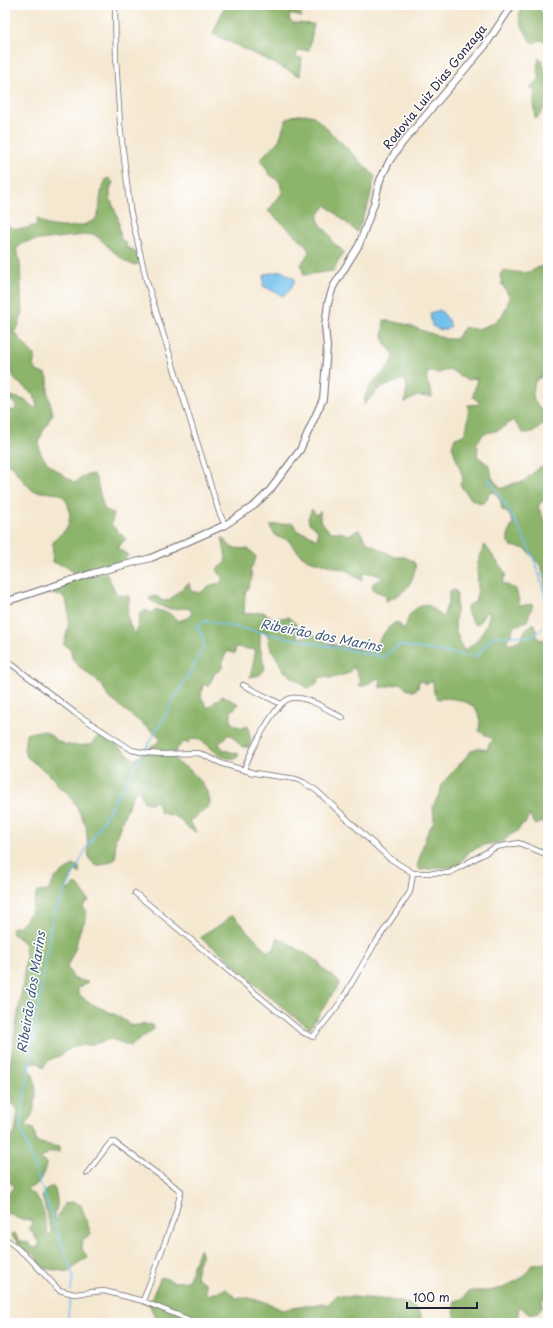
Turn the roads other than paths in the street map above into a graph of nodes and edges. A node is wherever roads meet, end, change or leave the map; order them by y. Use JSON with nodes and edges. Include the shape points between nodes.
{"nodes":[{"id":1,"x":115,"y":5,"type":"edge"},
{"id":2,"x":512,"y":5,"type":"edge"},
{"id":3,"x":225,"y":525,"type":"junction"},
{"id":4,"x":5,"y":602,"type":"edge"},
{"id":5,"x":5,"y":659,"type":"edge"},
{"id":6,"x":243,"y":685,"type":"dead end"},
{"id":7,"x":281,"y":704,"type":"junction"},
{"id":8,"x":343,"y":718,"type":"dead end"},
{"id":9,"x":244,"y":770,"type":"junction"},
{"id":10,"x":548,"y":854,"type":"edge"},
{"id":11,"x":413,"y":873,"type":"junction"},
{"id":12,"x":135,"y":893,"type":"dead end"},
{"id":13,"x":87,"y":1173,"type":"dead end"},
{"id":14,"x":5,"y":1238,"type":"edge"},
{"id":15,"x":143,"y":1301,"type":"junction"},
{"id":16,"x":197,"y":1323,"type":"edge"}],
"edges":[{"from":1,"to":3,"type":"street","via":[[120,124],[130,209],[150,294]]},
{"from":2,"to":3,"type":"main road","name":"Rodovia Luiz Dias Gonzaga","via":[[485,46],[390,160],[380,180],[359,245],[333,287],[328,303],[323,399],[313,424],[300,450],[270,490],[255,505]]},
{"from":3,"to":4,"type":"main road","name":"Rodovia Luiz Dias Gonzaga","via":[[151,558],[93,573]]},
{"from":5,"to":9,"type":"street","via":[[75,713],[132,750],[163,754],[199,753]]},
{"from":6,"to":7,"type":"street"},
{"from":7,"to":8,"type":"street","via":[[285,700],[299,698]]},
{"from":7,"to":9,"type":"street","via":[[263,730]]},
{"from":9,"to":11,"type":"street","via":[[304,782],[389,858]]},
{"from":10,"to":11,"type":"street","via":[[519,842],[496,847],[449,873]]},
{"from":11,"to":12,"type":"street","via":[[410,892],[374,945],[340,1003],[313,1037],[302,1032]]},
{"from":13,"to":15,"type":"street","via":[[110,1143],[114,1142],[181,1191],[175,1215]]},
{"from":14,"to":15,"type":"street","via":[[29,1258],[59,1290],[74,1294],[104,1291]]},
{"from":15,"to":16,"type":"street"}]}
